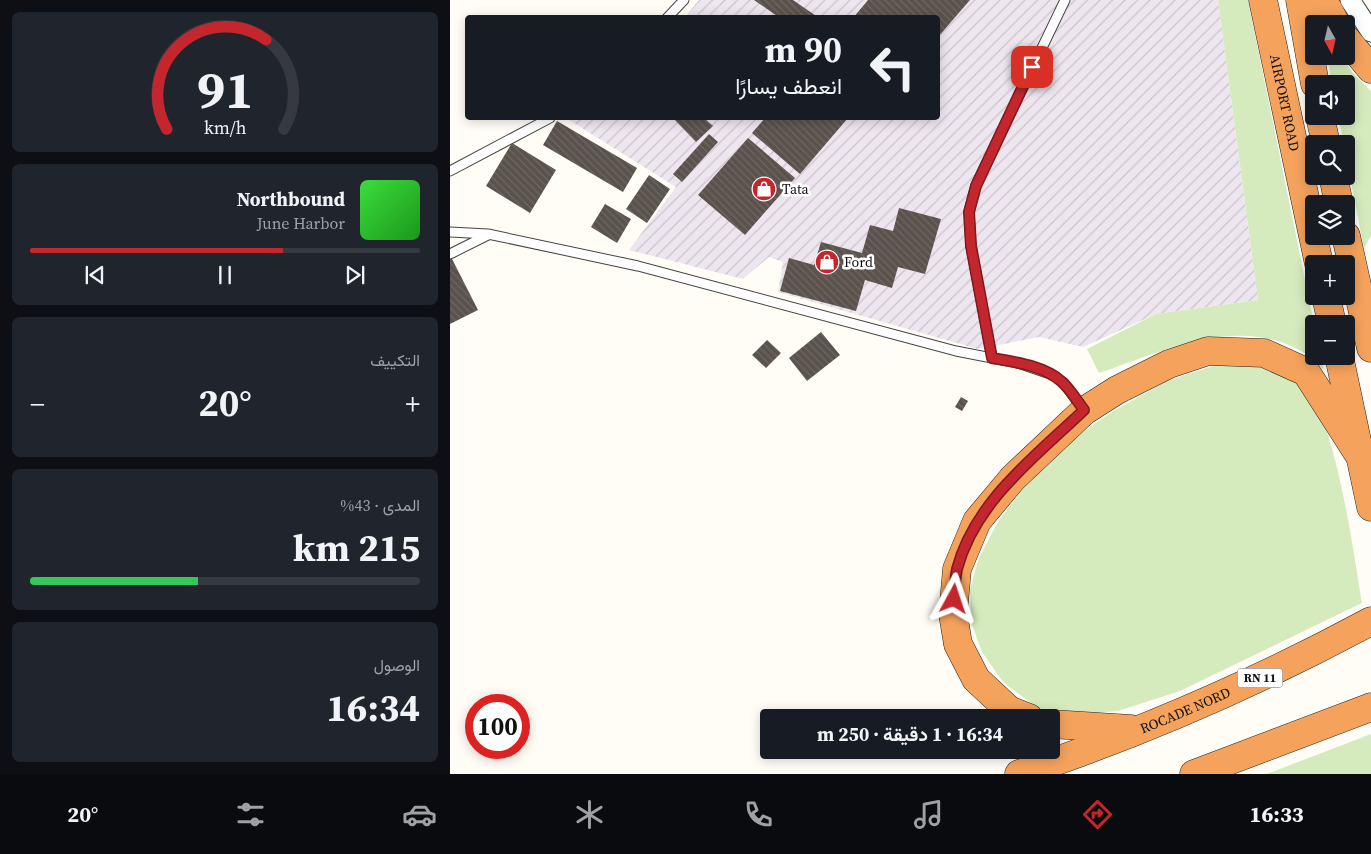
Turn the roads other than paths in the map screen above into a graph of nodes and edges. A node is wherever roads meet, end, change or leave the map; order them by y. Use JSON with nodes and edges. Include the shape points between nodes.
{"nodes":[{"id":1,"x":684,"y":0,"type":"edge"},
{"id":2,"x":1065,"y":0,"type":"edge"},
{"id":3,"x":1263,"y":0,"type":"edge"},
{"id":4,"x":1300,"y":0,"type":"edge"},
{"id":5,"x":1322,"y":0,"type":"edge"},
{"id":6,"x":1350,"y":0,"type":"edge"},
{"id":7,"x":670,"y":15,"type":"edge"},
{"id":8,"x":1331,"y":15,"type":"edge"},
{"id":9,"x":1371,"y":32,"type":"edge"},
{"id":10,"x":1355,"y":50,"type":"edge"},
{"id":11,"x":1371,"y":69,"type":"edge"},
{"id":12,"x":1313,"y":75,"type":"edge"},
{"id":13,"x":546,"y":120,"type":"edge"},
{"id":14,"x":450,"y":171,"type":"edge"},
{"id":15,"x":450,"y":232,"type":"edge"},
{"id":16,"x":488,"y":234,"type":"junction"},
{"id":17,"x":1348,"y":245,"type":"edge"},
{"id":18,"x":450,"y":254,"type":"edge"},
{"id":19,"x":1317,"y":255,"type":"edge"},
{"id":20,"x":1371,"y":255,"type":"edge"},
{"id":21,"x":1365,"y":322,"type":"junction"},
{"id":22,"x":1371,"y":348,"type":"edge"},
{"id":23,"x":992,"y":358,"type":"junction"},
{"id":24,"x":1341,"y":365,"type":"edge"},
{"id":25,"x":1084,"y":410,"type":"junction"},
{"id":26,"x":1361,"y":458,"type":"junction"},
{"id":27,"x":1371,"y":508,"type":"edge"},
{"id":28,"x":1371,"y":620,"type":"edge"},
{"id":29,"x":1371,"y":707,"type":"edge"},
{"id":30,"x":1008,"y":709,"type":"edge"},
{"id":31,"x":1060,"y":724,"type":"edge"},
{"id":32,"x":1145,"y":729,"type":"junction"},
{"id":33,"x":1198,"y":773,"type":"edge"},
{"id":34,"x":1019,"y":774,"type":"edge"}],
"edges":[{"from":1,"to":7,"type":"lane"},
{"from":2,"to":23,"type":"lane","via":[[976,186],[969,212],[971,246]]},
{"from":3,"to":19,"type":"highway","name":"AIRPORT ROAD"},
{"from":4,"to":12,"type":"highway"},
{"from":5,"to":8,"type":"highway"},
{"from":6,"to":9,"type":"street"},
{"from":10,"to":11,"type":"highway"},
{"from":13,"to":14,"type":"lane"},
{"from":15,"to":16,"type":"lane"},
{"from":16,"to":18,"type":"lane"},
{"from":16,"to":23,"type":"lane","via":[[638,266]]},
{"from":17,"to":21,"type":"highway"},
{"from":20,"to":21,"type":"highway","via":[[1365,275]]},
{"from":21,"to":22,"type":"highway"},
{"from":23,"to":25,"type":"lane","via":[[1053,375],[1064,383]]},
{"from":24,"to":26,"type":"highway"},
{"from":25,"to":26,"type":"highway","via":[[1170,364],[1208,351],[1264,353],[1306,372]]},
{"from":25,"to":30,"type":"highway","via":[[1012,478],[977,521],[957,569],[953,614],[958,644],[976,679]]},
{"from":26,"to":27,"type":"highway"},
{"from":28,"to":32,"type":"highway","name":"ROCADE NORD","number":"RN 11","via":[[1254,681]]},
{"from":29,"to":33,"type":"highway"},
{"from":31,"to":32,"type":"highway"},
{"from":32,"to":34,"type":"highway","name":"ROCADE NORD","number":"RN 11"}]}
